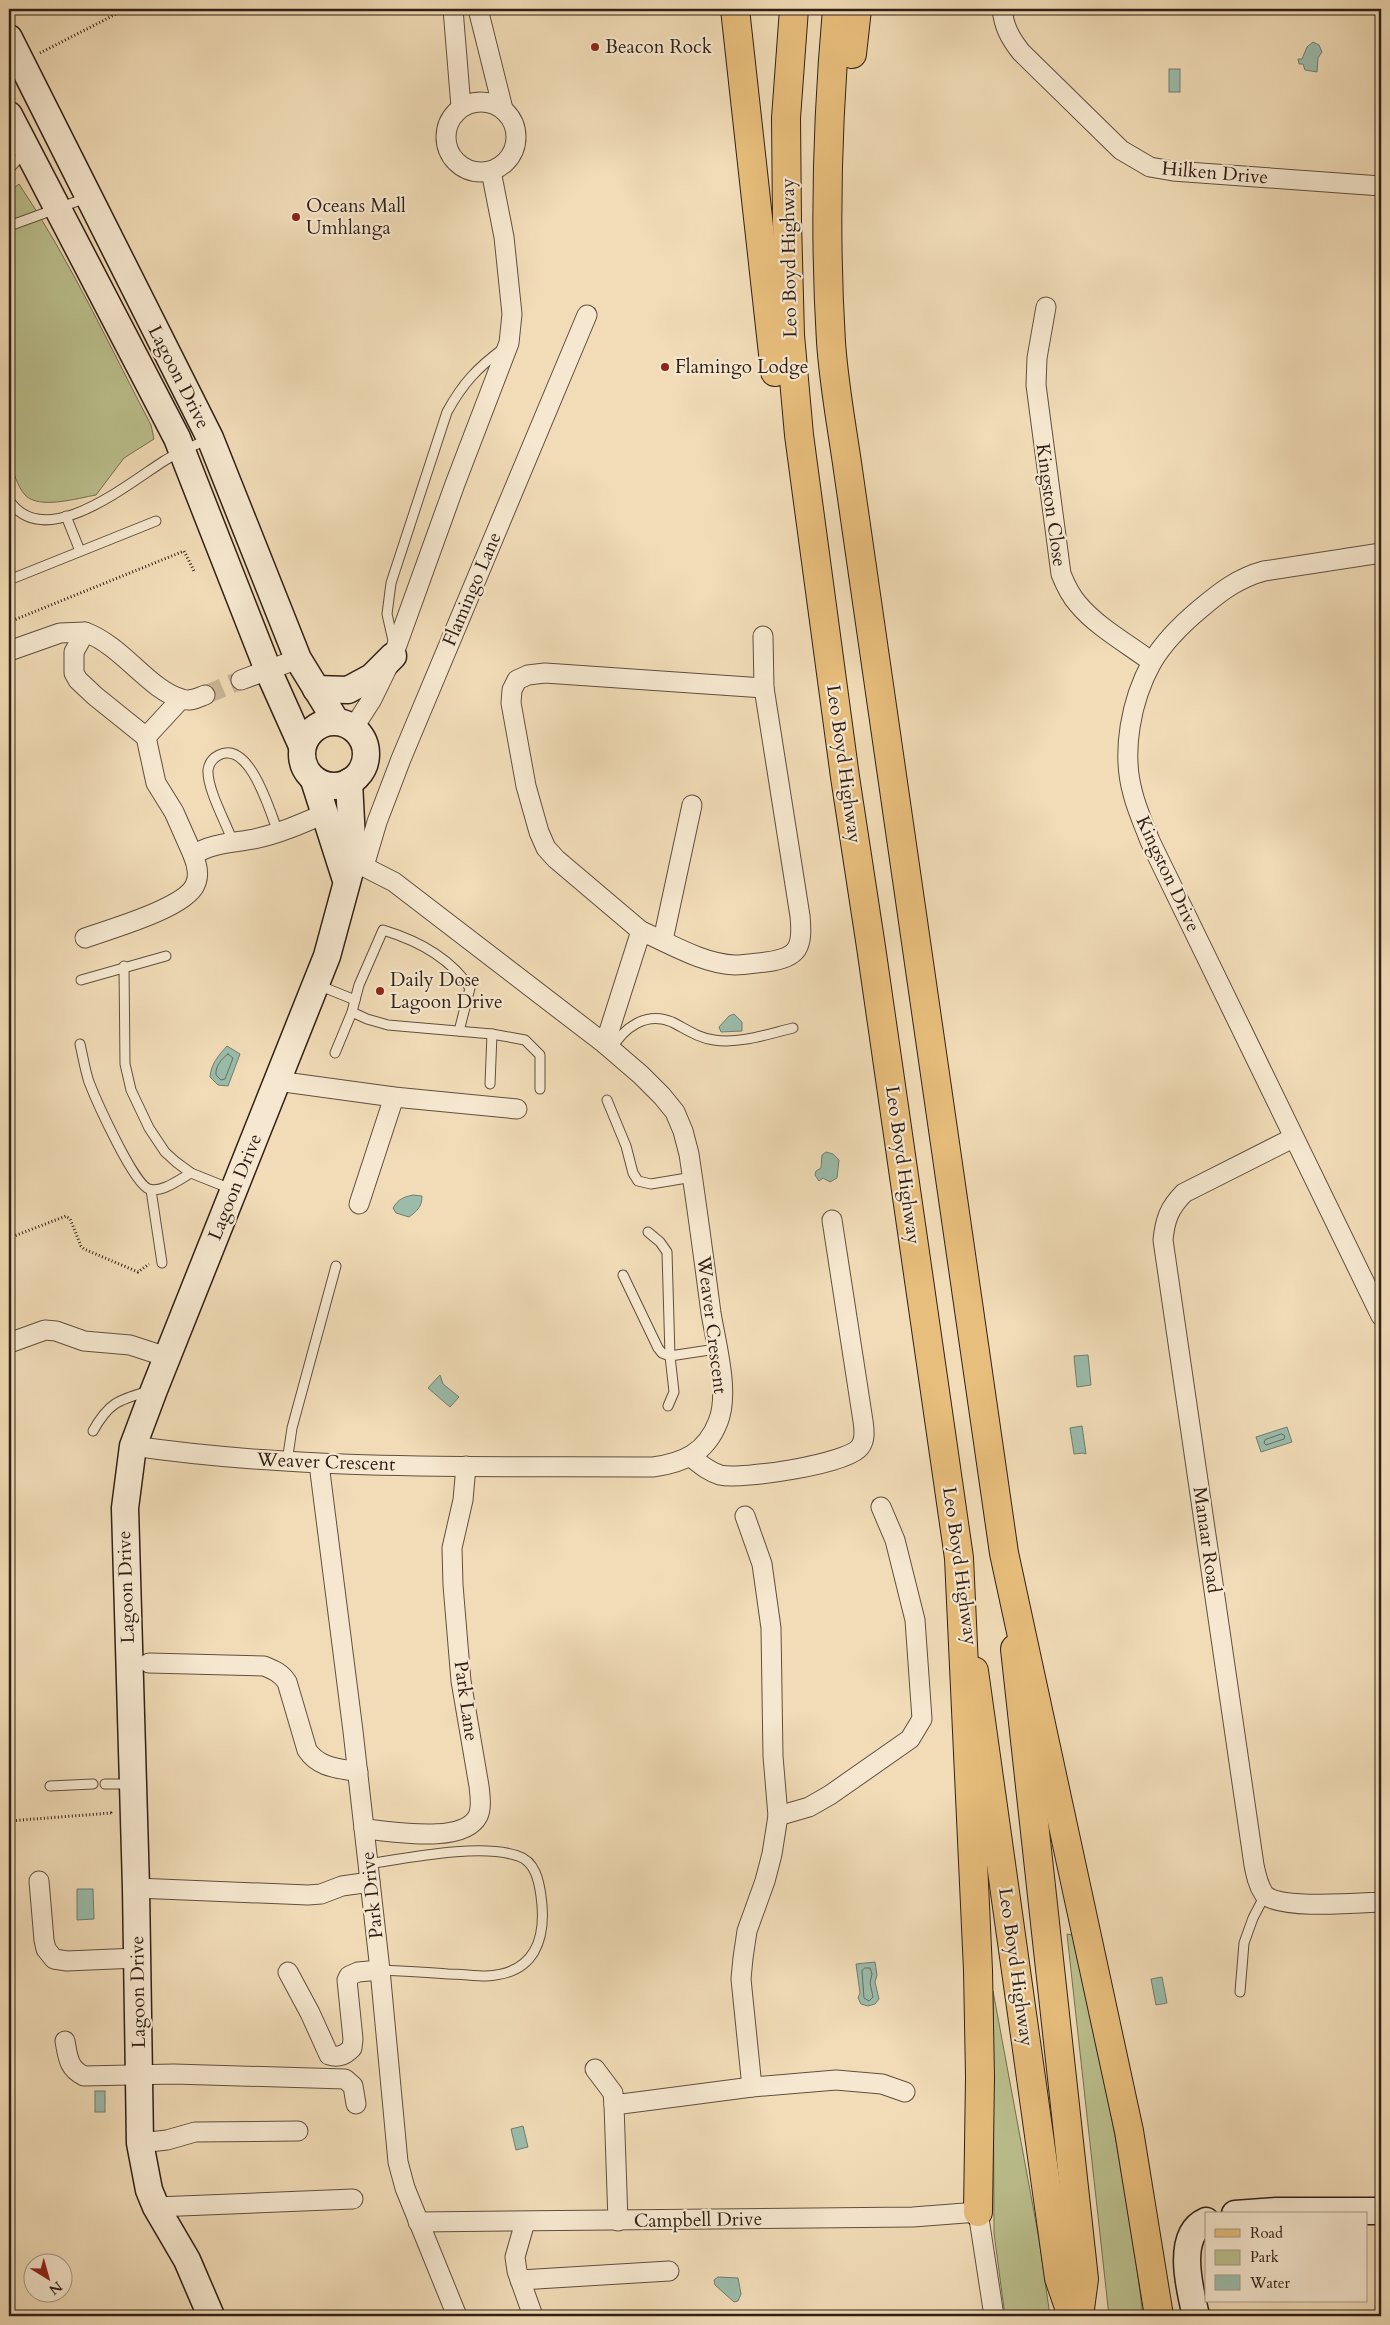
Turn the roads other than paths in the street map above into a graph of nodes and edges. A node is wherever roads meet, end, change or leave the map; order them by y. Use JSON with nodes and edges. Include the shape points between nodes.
{"nodes":[{"id":1,"x":453,"y":9,"type":"edge"},
{"id":2,"x":478,"y":9,"type":"edge"},
{"id":3,"x":735,"y":9,"type":"edge"},
{"id":4,"x":794,"y":9,"type":"edge"},
{"id":5,"x":838,"y":9,"type":"edge"},
{"id":6,"x":857,"y":9,"type":"edge"},
{"id":7,"x":1002,"y":9,"type":"edge"},
{"id":8,"x":9,"y":38,"type":"edge"},
{"id":9,"x":15,"y":65,"type":"edge"},
{"id":10,"x":461,"y":107,"type":"junction"},
{"id":11,"x":503,"y":109,"type":"junction"},
{"id":12,"x":9,"y":115,"type":"edge"},
{"id":13,"x":18,"y":159,"type":"edge"},
{"id":14,"x":490,"y":171,"type":"junction"},
{"id":15,"x":1381,"y":186,"type":"edge"},
{"id":16,"x":89,"y":196,"type":"junction"},
{"id":17,"x":58,"y":208,"type":"junction"},
{"id":18,"x":9,"y":226,"type":"edge"},
{"id":19,"x":1046,"y":307,"type":"dead end"},
{"id":20,"x":586,"y":315,"type":"dead end"},
{"id":21,"x":510,"y":343,"type":"junction"},
{"id":22,"x":210,"y":438,"type":"junction"},
{"id":23,"x":182,"y":450,"type":"junction"},
{"id":24,"x":849,"y":478,"type":"junction"},
{"id":25,"x":9,"y":500,"type":"edge"},
{"id":26,"x":66,"y":516,"type":"junction"},
{"id":27,"x":156,"y":521,"type":"dead end"},
{"id":28,"x":80,"y":551,"type":"junction"},
{"id":29,"x":1381,"y":553,"type":"edge"},
{"id":30,"x":9,"y":580,"type":"edge"},
{"id":31,"x":272,"y":597,"type":"junction"},
{"id":32,"x":244,"y":608,"type":"junction"},
{"id":33,"x":85,"y":632,"type":"junction"},
{"id":34,"x":763,"y":636,"type":"dead end"},
{"id":35,"x":9,"y":650,"type":"edge"},
{"id":36,"x":394,"y":653,"type":"junction"},
{"id":37,"x":298,"y":659,"type":"junction"},
{"id":38,"x":1152,"y":662,"type":"junction"},
{"id":39,"x":268,"y":670,"type":"junction"},
{"id":40,"x":241,"y":680,"type":"tunnel mouth"},
{"id":41,"x":764,"y":688,"type":"junction"},
{"id":42,"x":316,"y":690,"type":"junction"},
{"id":43,"x":205,"y":695,"type":"tunnel mouth"},
{"id":44,"x":181,"y":699,"type":"junction"},
{"id":45,"x":345,"y":724,"type":"junction"},
{"id":46,"x":146,"y":737,"type":"junction"},
{"id":47,"x":302,"y":746,"type":"junction"},
{"id":48,"x":844,"y":777,"type":"junction"},
{"id":49,"x":314,"y":780,"type":"junction"},
{"id":50,"x":349,"y":782,"type":"junction"},
{"id":51,"x":692,"y":805,"type":"dead end"},
{"id":52,"x":324,"y":814,"type":"junction"},
{"id":53,"x":278,"y":832,"type":"junction"},
{"id":54,"x":233,"y":842,"type":"junction"},
{"id":55,"x":193,"y":855,"type":"junction"},
{"id":56,"x":350,"y":865,"type":"junction"},
{"id":57,"x":641,"y":931,"type":"junction"},
{"id":58,"x":85,"y":938,"type":"dead end"},
{"id":59,"x":663,"y":940,"type":"junction"},
{"id":60,"x":166,"y":956,"type":"dead end"},
{"id":61,"x":124,"y":966,"type":"junction"},
{"id":62,"x":81,"y":980,"type":"dead end"},
{"id":63,"x":316,"y":985,"type":"junction"},
{"id":64,"x":355,"y":1000,"type":"junction"},
{"id":65,"x":352,"y":1012,"type":"junction"},
{"id":66,"x":794,"y":1028,"type":"dead end"},
{"id":67,"x":459,"y":1031,"type":"junction"},
{"id":68,"x":492,"y":1034,"type":"junction"},
{"id":69,"x":80,"y":1044,"type":"dead end"},
{"id":70,"x":608,"y":1047,"type":"junction"},
{"id":71,"x":335,"y":1052,"type":"dead end"},
{"id":72,"x":277,"y":1081,"type":"junction"},
{"id":73,"x":490,"y":1084,"type":"dead end"},
{"id":74,"x":540,"y":1089,"type":"dead end"},
{"id":75,"x":394,"y":1097,"type":"junction"},
{"id":76,"x":607,"y":1100,"type":"dead end"},
{"id":77,"x":517,"y":1109,"type":"dead end"},
{"id":78,"x":1293,"y":1138,"type":"junction"},
{"id":79,"x":191,"y":1173,"type":"junction"},
{"id":80,"x":693,"y":1177,"type":"junction"},
{"id":81,"x":151,"y":1190,"type":"junction"},
{"id":82,"x":234,"y":1190,"type":"junction"},
{"id":83,"x":359,"y":1204,"type":"dead end"},
{"id":84,"x":832,"y":1220,"type":"dead end"},
{"id":85,"x":648,"y":1232,"type":"dead end"},
{"id":86,"x":161,"y":1259,"type":"road end"},
{"id":87,"x":336,"y":1266,"type":"dead end"},
{"id":88,"x":623,"y":1275,"type":"dead end"},
{"id":89,"x":1381,"y":1316,"type":"edge"},
{"id":90,"x":9,"y":1343,"type":"edge"},
{"id":91,"x":716,"y":1349,"type":"junction"},
{"id":92,"x":670,"y":1356,"type":"junction"},
{"id":93,"x":167,"y":1357,"type":"junction"},
{"id":94,"x":154,"y":1390,"type":"junction"},
{"id":95,"x":668,"y":1406,"type":"dead end"},
{"id":96,"x":94,"y":1430,"type":"dead end"},
{"id":97,"x":133,"y":1446,"type":"junction"},
{"id":98,"x":690,"y":1457,"type":"junction"},
{"id":99,"x":287,"y":1462,"type":"junction"},
{"id":100,"x":319,"y":1464,"type":"junction"},
{"id":101,"x":466,"y":1466,"type":"junction"},
{"id":102,"x":881,"y":1507,"type":"dead end"},
{"id":103,"x":745,"y":1516,"type":"dead end"},
{"id":104,"x":1004,"y":1553,"type":"junction"},
{"id":105,"x":959,"y":1558,"type":"junction"},
{"id":106,"x":149,"y":1663,"type":"dead end"},
{"id":107,"x":358,"y":1772,"type":"junction"},
{"id":108,"x":93,"y":1784,"type":"dead end"},
{"id":109,"x":105,"y":1784,"type":"dead end"},
{"id":110,"x":133,"y":1784,"type":"junction"},
{"id":111,"x":50,"y":1786,"type":"dead end"},
{"id":112,"x":778,"y":1816,"type":"junction"},
{"id":113,"x":364,"y":1829,"type":"junction"},
{"id":114,"x":369,"y":1873,"type":"junction"},
{"id":115,"x":39,"y":1881,"type":"dead end"},
{"id":116,"x":136,"y":1888,"type":"junction"},
{"id":117,"x":1265,"y":1895,"type":"junction"},
{"id":118,"x":1381,"y":1902,"type":"edge"},
{"id":119,"x":137,"y":1958,"type":"junction"},
{"id":120,"x":380,"y":1970,"type":"junction"},
{"id":121,"x":288,"y":1972,"type":"dead end"},
{"id":122,"x":1240,"y":1992,"type":"dead end"},
{"id":123,"x":65,"y":2041,"type":"dead end"},
{"id":124,"x":595,"y":2069,"type":"dead end"},
{"id":125,"x":140,"y":2075,"type":"junction"},
{"id":126,"x":752,"y":2087,"type":"junction"},
{"id":127,"x":905,"y":2092,"type":"dead end"},
{"id":128,"x":356,"y":2104,"type":"dead end"},
{"id":129,"x":614,"y":2104,"type":"junction"},
{"id":130,"x":298,"y":2131,"type":"dead end"},
{"id":131,"x":140,"y":2143,"type":"junction"},
{"id":132,"x":352,"y":2198,"type":"dead end"},
{"id":133,"x":156,"y":2207,"type":"junction"},
{"id":134,"x":1381,"y":2211,"type":"edge"},
{"id":135,"x":978,"y":2212,"type":"junction"},
{"id":136,"x":1263,"y":2212,"type":"edge"},
{"id":137,"x":618,"y":2221,"type":"junction"},
{"id":138,"x":418,"y":2222,"type":"junction"},
{"id":139,"x":525,"y":2222,"type":"junction"},
{"id":140,"x":1204,"y":2222,"type":"edge"},
{"id":141,"x":670,"y":2271,"type":"dead end"},
{"id":142,"x":520,"y":2280,"type":"junction"},
{"id":143,"x":211,"y":2316,"type":"edge"},
{"id":144,"x":457,"y":2316,"type":"edge"},
{"id":145,"x":533,"y":2316,"type":"edge"},
{"id":146,"x":988,"y":2316,"type":"edge"},
{"id":147,"x":1072,"y":2316,"type":"edge"},
{"id":148,"x":1079,"y":2316,"type":"edge"},
{"id":149,"x":1159,"y":2316,"type":"edge"},
{"id":150,"x":1196,"y":2316,"type":"edge"}],
"edges":[{"from":1,"to":10,"type":"street"},
{"from":2,"to":11,"type":"street"},
{"from":3,"to":48,"type":"main road","via":[[783,438],[805,598]]},
{"from":4,"to":48,"type":"main road","name":"Leo Boyd Highway","via":[[786,118],[790,335],[799,435]]},
{"from":5,"to":24,"type":"main road","name":"Leo Boyd Highway","via":[[829,106],[826,226],[831,344]]},
{"from":6,"to":24,"type":"main road","via":[[845,128],[842,283]]},
{"from":7,"to":15,"type":"street","name":"Hilken Drive","via":[[1006,30],[1021,52],[1121,150],[1150,167]]},
{"from":8,"to":9,"type":"street","name":"Lagoon Drive"},
{"from":9,"to":16,"type":"street","name":"Lagoon Drive"},
{"from":10,"to":11,"type":"street","via":[[482,101]]},
{"from":10,"to":14,"type":"street","via":[[450,120],[445,135],[446,146],[459,165],[468,170]]},
{"from":11,"to":14,"type":"street","via":[[516,127],[516,144],[509,159]]},
{"from":12,"to":13,"type":"street","name":"Lagoon Drive"},
{"from":13,"to":17,"type":"street","name":"Lagoon Drive"},
{"from":14,"to":21,"type":"street","via":[[504,237],[512,314]]},
{"from":16,"to":17,"type":"lane"},
{"from":16,"to":22,"type":"street","name":"Lagoon Drive"},
{"from":17,"to":18,"type":"lane"},
{"from":17,"to":23,"type":"street","name":"Lagoon Drive"},
{"from":19,"to":38,"type":"street","name":"Kingston Close","via":[[1036,385],[1061,574],[1078,605]]},
{"from":20,"to":56,"type":"street","name":"Flamingo Lane","via":[[377,822]]},
{"from":21,"to":36,"type":"street"},
{"from":21,"to":36,"type":"lane","via":[[479,366],[460,388],[447,412],[391,583],[387,614]]},
{"from":22,"to":23,"type":"lane"},
{"from":22,"to":31,"type":"street","name":"Lagoon Drive"},
{"from":23,"to":26,"type":"lane","via":[[100,503]]},
{"from":23,"to":32,"type":"street","name":"Lagoon Drive"},
{"from":24,"to":104,"type":"main road","name":"Leo Boyd Highway"},
{"from":25,"to":26,"type":"lane","via":[[14,508],[40,519]]},
{"from":26,"to":28,"type":"lane"},
{"from":27,"to":28,"type":"lane"},
{"from":28,"to":30,"type":"lane"},
{"from":29,"to":38,"type":"street","name":"Kingston Drive","via":[[1246,576],[1224,588],[1192,616]]},
{"from":31,"to":32,"type":"street"},
{"from":31,"to":37,"type":"street","name":"Lagoon Drive"},
{"from":32,"to":39,"type":"street","name":"Lagoon Drive"},
{"from":33,"to":35,"type":"street","via":[[60,633]]},
{"from":33,"to":44,"type":"street","via":[[108,643],[154,683]]},
{"from":33,"to":46,"type":"street","via":[[74,652],[74,673],[78,680]]},
{"from":34,"to":41,"type":"street"},
{"from":36,"to":42,"type":"street","via":[[372,677],[348,690]]},
{"from":36,"to":45,"type":"street","via":[[372,699]]},
{"from":37,"to":39,"type":"street"},
{"from":37,"to":42,"type":"street","name":"Lagoon Drive"},
{"from":38,"to":78,"type":"street","name":"Kingston Drive","via":[[1134,704],[1131,722],[1129,768],[1132,793],[1150,841]]},
{"from":39,"to":40,"type":"street"},
{"from":39,"to":47,"type":"street","name":"Lagoon Drive"},
{"from":41,"to":57,"type":"street","via":[[545,673],[517,680],[512,690],[513,723],[526,786],[546,848]]},
{"from":41,"to":59,"type":"street","via":[[800,916],[802,934],[799,946],[786,958],[736,965],[701,957]]},
{"from":42,"to":45,"type":"street","name":"Lagoon Drive"},
{"from":43,"to":44,"type":"street"},
{"from":44,"to":46,"type":"street"},
{"from":45,"to":47,"type":"street","via":[[318,725]]},
{"from":45,"to":50,"type":"street","via":[[360,734],[366,752],[362,769]]},
{"from":46,"to":55,"type":"street","via":[[156,783],[174,812]]},
{"from":47,"to":49,"type":"street","via":[[303,765]]},
{"from":48,"to":105,"type":"main road","name":"Leo Boyd Highway"},
{"from":49,"to":50,"type":"street","via":[[331,786]]},
{"from":49,"to":52,"type":"street"},
{"from":50,"to":56,"type":"street","name":"Lagoon Drive"},
{"from":51,"to":59,"type":"street"},
{"from":52,"to":53,"type":"street"},
{"from":52,"to":56,"type":"street"},
{"from":53,"to":54,"type":"street"},
{"from":53,"to":54,"type":"lane","via":[[250,768],[240,757],[224,753],[210,762],[208,770]]},
{"from":54,"to":55,"type":"street"},
{"from":55,"to":58,"type":"street","via":[[198,876],[185,898]]},
{"from":56,"to":63,"type":"street","name":"Lagoon Drive","via":[[338,923]]},
{"from":56,"to":70,"type":"street","name":"Weaver Crescent","via":[[394,882]]},
{"from":57,"to":59,"type":"street"},
{"from":57,"to":70,"type":"street"},
{"from":60,"to":61,"type":"lane"},
{"from":61,"to":62,"type":"lane"},
{"from":61,"to":79,"type":"lane","via":[[124,1056],[131,1090],[156,1141]]},
{"from":63,"to":64,"type":"lane"},
{"from":63,"to":72,"type":"street","name":"Lagoon Drive"},
{"from":64,"to":65,"type":"lane"},
{"from":64,"to":67,"type":"lane","via":[[383,930],[426,946],[465,980],[470,988],[470,997]]},
{"from":65,"to":67,"type":"lane","via":[[388,1025]]},
{"from":65,"to":71,"type":"lane"},
{"from":66,"to":70,"type":"lane","via":[[749,1039],[715,1041],[696,1036],[672,1022],[654,1020],[627,1028]]},
{"from":67,"to":68,"type":"lane"},
{"from":68,"to":73,"type":"lane"},
{"from":68,"to":74,"type":"lane","via":[[525,1040],[537,1050],[540,1055]]},
{"from":69,"to":81,"type":"lane","via":[[89,1082],[127,1163],[142,1186]]},
{"from":70,"to":80,"type":"street","name":"Weaver Crescent","via":[[675,1112],[683,1131]]},
{"from":72,"to":75,"type":"street"},
{"from":72,"to":82,"type":"street","name":"Lagoon Drive"},
{"from":75,"to":77,"type":"street"},
{"from":75,"to":83,"type":"street"},
{"from":76,"to":80,"type":"lane","via":[[638,1181],[651,1184]]},
{"from":78,"to":89,"type":"street","name":"Kingston Drive"},
{"from":78,"to":117,"type":"street","name":"Manaar Road","via":[[1184,1193],[1172,1204],[1165,1220],[1163,1240],[1254,1865]]},
{"from":79,"to":81,"type":"lane"},
{"from":79,"to":82,"type":"lane"},
{"from":80,"to":91,"type":"street","name":"Weaver Crescent"},
{"from":81,"to":86,"type":"lane"},
{"from":82,"to":93,"type":"street","name":"Lagoon Drive"},
{"from":84,"to":98,"type":"street","via":[[863,1427],[860,1448],[810,1466],[754,1475],[721,1475]]},
{"from":85,"to":92,"type":"lane","via":[[667,1252]]},
{"from":87,"to":99,"type":"lane","via":[[292,1428]]},
{"from":88,"to":92,"type":"lane","via":[[658,1348]]},
{"from":90,"to":93,"type":"street","via":[[45,1330],[84,1341],[130,1345]]},
{"from":91,"to":92,"type":"lane"},
{"from":91,"to":98,"type":"street","name":"Weaver Crescent","via":[[723,1405],[718,1423],[706,1444]]},
{"from":92,"to":95,"type":"lane","via":[[674,1392]]},
{"from":93,"to":94,"type":"street","name":"Lagoon Drive"},
{"from":94,"to":96,"type":"lane","via":[[113,1404],[103,1413]]},
{"from":94,"to":97,"type":"street","name":"Lagoon Drive"},
{"from":97,"to":99,"type":"street","name":"Weaver Crescent"},
{"from":97,"to":110,"type":"street","name":"Lagoon Drive","via":[[124,1516]]},
{"from":98,"to":101,"type":"street","name":"Weaver Crescent","via":[[653,1468]]},
{"from":99,"to":100,"type":"street","name":"Weaver Crescent"},
{"from":100,"to":101,"type":"street","name":"Weaver Crescent"},
{"from":100,"to":107,"type":"street","name":"Park Drive"},
{"from":101,"to":113,"type":"street","name":"Park Lane","via":[[463,1500],[452,1548],[452,1585],[461,1681],[481,1801],[478,1816],[470,1826],[454,1833]]},
{"from":102,"to":112,"type":"street","via":[[895,1540],[915,1620],[922,1720],[910,1739],[830,1795],[809,1807]]},
{"from":103,"to":112,"type":"street","via":[[762,1564],[771,1628],[773,1756]]},
{"from":104,"to":148,"type":"main road","name":"Leo Boyd Highway","via":[[1084,2279]]},
{"from":104,"to":149,"type":"main road","via":[[1128,2131]]},
{"from":105,"to":135,"type":"main road","via":[[978,1970]]},
{"from":105,"to":147,"type":"main road","name":"Leo Boyd Highway","via":[[1059,2278]]},
{"from":106,"to":107,"type":"street","via":[[264,1666],[273,1669],[287,1682],[312,1756],[330,1767]]},
{"from":107,"to":113,"type":"street","name":"Park Drive"},
{"from":108,"to":111,"type":"lane"},
{"from":109,"to":110,"type":"lane"},
{"from":110,"to":116,"type":"street","name":"Lagoon Drive"},
{"from":112,"to":126,"type":"street","via":[[767,1872],[747,1932],[743,1958],[741,1979]]},
{"from":113,"to":114,"type":"street","name":"Park Drive"},
{"from":114,"to":116,"type":"street","via":[[321,1894],[308,1895]]},
{"from":114,"to":120,"type":"street","name":"Park Drive"},
{"from":114,"to":120,"type":"lane","via":[[457,1852],[521,1856],[537,1876],[544,1914],[540,1940],[534,1953],[511,1971],[487,1976]]},
{"from":115,"to":119,"type":"street","via":[[44,1940],[54,1959]]},
{"from":116,"to":119,"type":"street","name":"Lagoon Drive"},
{"from":117,"to":118,"type":"street","via":[[1274,1901],[1293,1904]]},
{"from":117,"to":122,"type":"lane","via":[[1244,1943]]},
{"from":119,"to":125,"type":"street","name":"Lagoon Drive"},
{"from":120,"to":121,"type":"street","via":[[348,1976],[352,2048],[336,2057],[325,2050]]},
{"from":120,"to":138,"type":"street","name":"Park Drive","via":[[398,2162]]},
{"from":123,"to":125,"type":"street","via":[[70,2066],[84,2076]]},
{"from":124,"to":129,"type":"street","via":[[613,2093]]},
{"from":125,"to":128,"type":"street","via":[[345,2080],[353,2086]]},
{"from":125,"to":131,"type":"street","name":"Lagoon Drive"},
{"from":126,"to":127,"type":"street","via":[[844,2081],[882,2084]]},
{"from":126,"to":129,"type":"street"},
{"from":129,"to":137,"type":"street"},
{"from":130,"to":131,"type":"street","via":[[195,2132]]},
{"from":131,"to":133,"type":"street","name":"Lagoon Drive","via":[[149,2190]]},
{"from":132,"to":133,"type":"street"},
{"from":133,"to":143,"type":"street","name":"Lagoon Drive","via":[[187,2260]]},
{"from":134,"to":136,"type":"street"},
{"from":135,"to":137,"type":"street","name":"Campbell Drive","via":[[913,2217]]},
{"from":135,"to":146,"type":"street"},
{"from":137,"to":139,"type":"street","name":"Campbell Drive"},
{"from":138,"to":139,"type":"street","name":"Campbell Drive"},
{"from":138,"to":144,"type":"street","name":"Park Drive"},
{"from":139,"to":142,"type":"street","via":[[515,2257]]},
{"from":140,"to":150,"type":"street","via":[[1193,2232],[1187,2246],[1189,2282]]},
{"from":141,"to":142,"type":"street"},
{"from":142,"to":145,"type":"street"}]}
